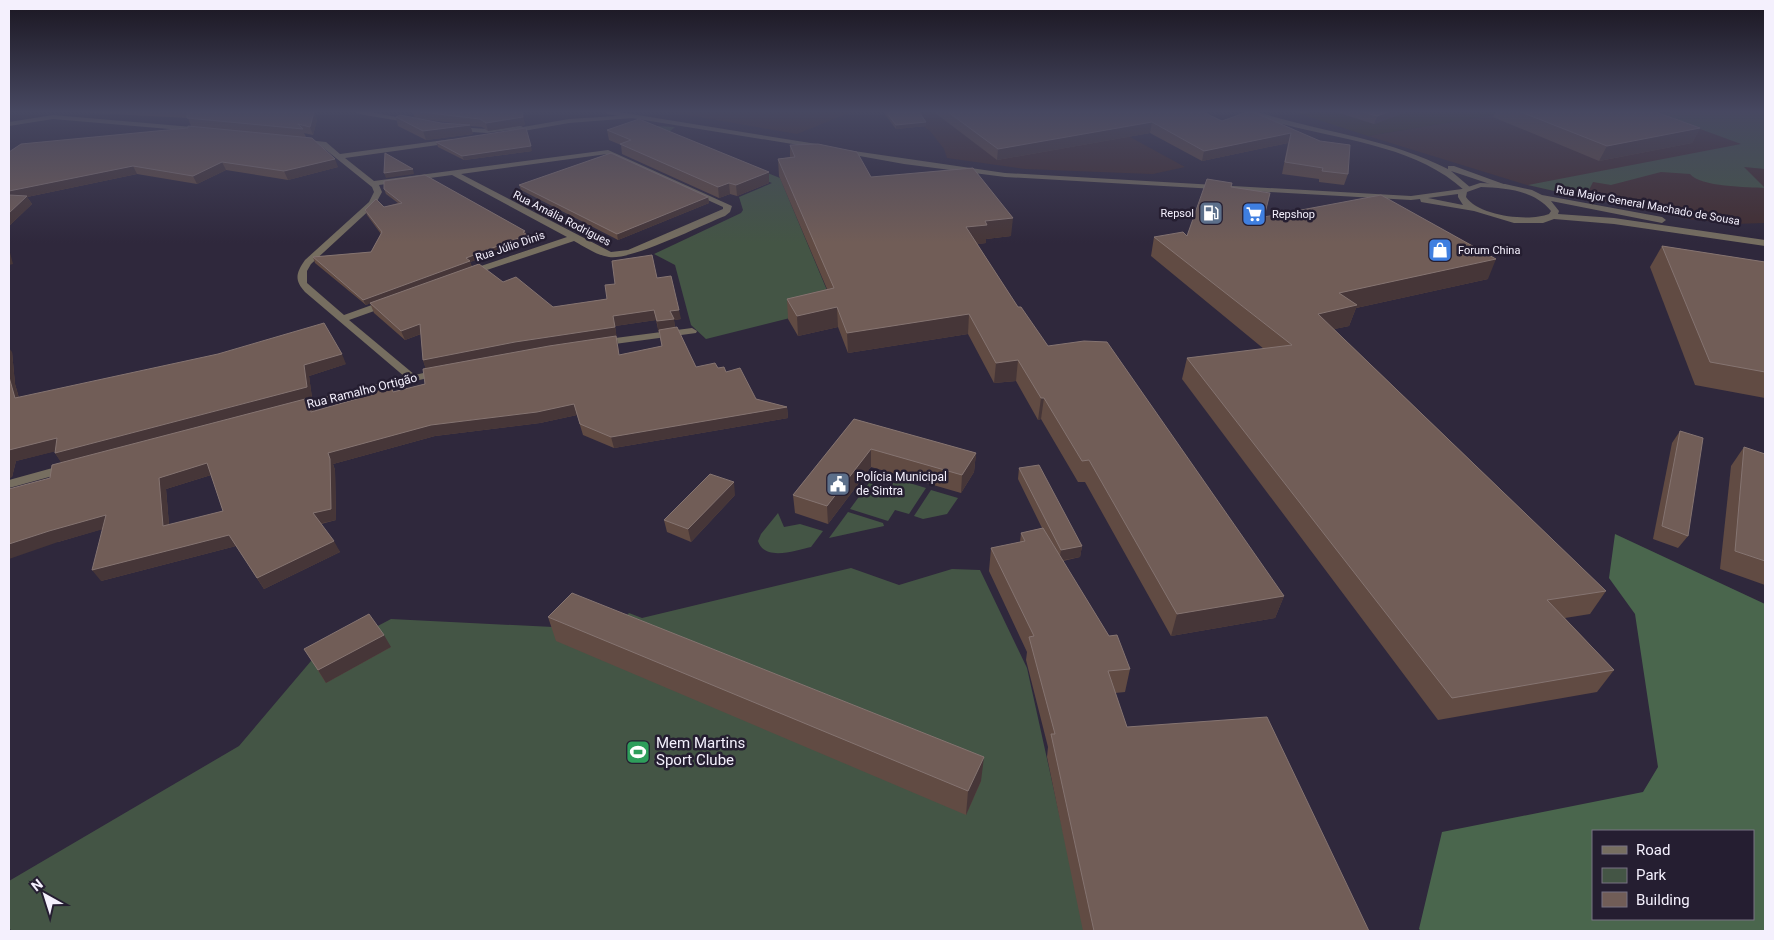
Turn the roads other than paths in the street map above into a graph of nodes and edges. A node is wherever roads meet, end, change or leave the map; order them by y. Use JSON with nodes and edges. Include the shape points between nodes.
{"nodes":[{"id":1,"x":346,"y":156,"type":"edge"},
{"id":2,"x":579,"y":156,"type":"edge"},
{"id":3,"x":617,"y":156,"type":"edge"},
{"id":4,"x":869,"y":156,"type":"edge"},
{"id":5,"x":1409,"y":156,"type":"edge"},
{"id":6,"x":338,"y":157,"type":"joint"},
{"id":7,"x":1422,"y":160,"type":"junction"},
{"id":8,"x":453,"y":173,"type":"junction"},
{"id":9,"x":372,"y":184,"type":"junction"},
{"id":10,"x":1505,"y":186,"type":"junction"},
{"id":11,"x":1465,"y":190,"type":"junction"},
{"id":12,"x":1537,"y":195,"type":"junction"},
{"id":13,"x":1411,"y":198,"type":"junction"},
{"id":14,"x":1475,"y":209,"type":"junction"},
{"id":15,"x":1553,"y":216,"type":"junction"},
{"id":16,"x":574,"y":238,"type":"junction"},
{"id":17,"x":1762,"y":239,"type":"edge"},
{"id":18,"x":463,"y":275,"type":"edge"},
{"id":19,"x":398,"y":299,"type":"edge"},
{"id":20,"x":342,"y":319,"type":"junction"},
{"id":21,"x":692,"y":330,"type":"dead end"},
{"id":22,"x":590,"y":345,"type":"edge"},
{"id":23,"x":449,"y":370,"type":"edge"},
{"id":24,"x":412,"y":378,"type":"junction"},
{"id":25,"x":290,"y":408,"type":"edge"},
{"id":26,"x":84,"y":464,"type":"edge"},
{"id":27,"x":9,"y":484,"type":"edge"}],
"edges":[{"from":1,"to":6,"type":"street"},
{"from":2,"to":8,"type":"street","name":"Rua Amália Rodrigues"},
{"from":3,"to":16,"type":"street","name":"Rua Amália Rodrigues","via":[[728,206],[727,210],[620,255],[603,253]]},
{"from":4,"to":13,"type":"street","via":[[1046,179]]},
{"from":5,"to":7,"type":"street"},
{"from":6,"to":9,"type":"street"},
{"from":7,"to":10,"type":"street"},
{"from":7,"to":11,"type":"street","via":[[1450,172],[1462,181]]},
{"from":8,"to":9,"type":"street","name":"Rua Amália Rodrigues"},
{"from":8,"to":16,"type":"street","name":"Rua Amália Rodrigues"},
{"from":9,"to":20,"type":"street","via":[[378,192],[376,199],[308,262],[301,274],[305,288]]},
{"from":10,"to":11,"type":"street","via":[[1480,185]]},
{"from":10,"to":12,"type":"street","name":"Rua Major General Machado de Sousa"},
{"from":11,"to":13,"type":"street"},
{"from":11,"to":14,"type":"street","via":[[1462,196]]},
{"from":12,"to":15,"type":"street","via":[[1552,205]]},
{"from":12,"to":17,"type":"street","name":"Rua Major General Machado de Sousa"},
{"from":13,"to":14,"type":"street","name":"Rua Major General Machado de Sousa"},
{"from":14,"to":15,"type":"street","name":"Rua Major General Machado de Sousa","via":[[1514,220],[1543,220]]},
{"from":15,"to":17,"type":"street","name":"Rua Major General Machado de Sousa"},
{"from":16,"to":18,"type":"street","name":"Rua Júlio Dinis"},
{"from":19,"to":20,"type":"street"},
{"from":20,"to":24,"type":"street"},
{"from":21,"to":22,"type":"street"},
{"from":23,"to":24,"type":"street","name":"Rua Ramalho Ortigão"},
{"from":24,"to":25,"type":"street","name":"Rua Ramalho Ortigão"},
{"from":26,"to":27,"type":"street"}]}
